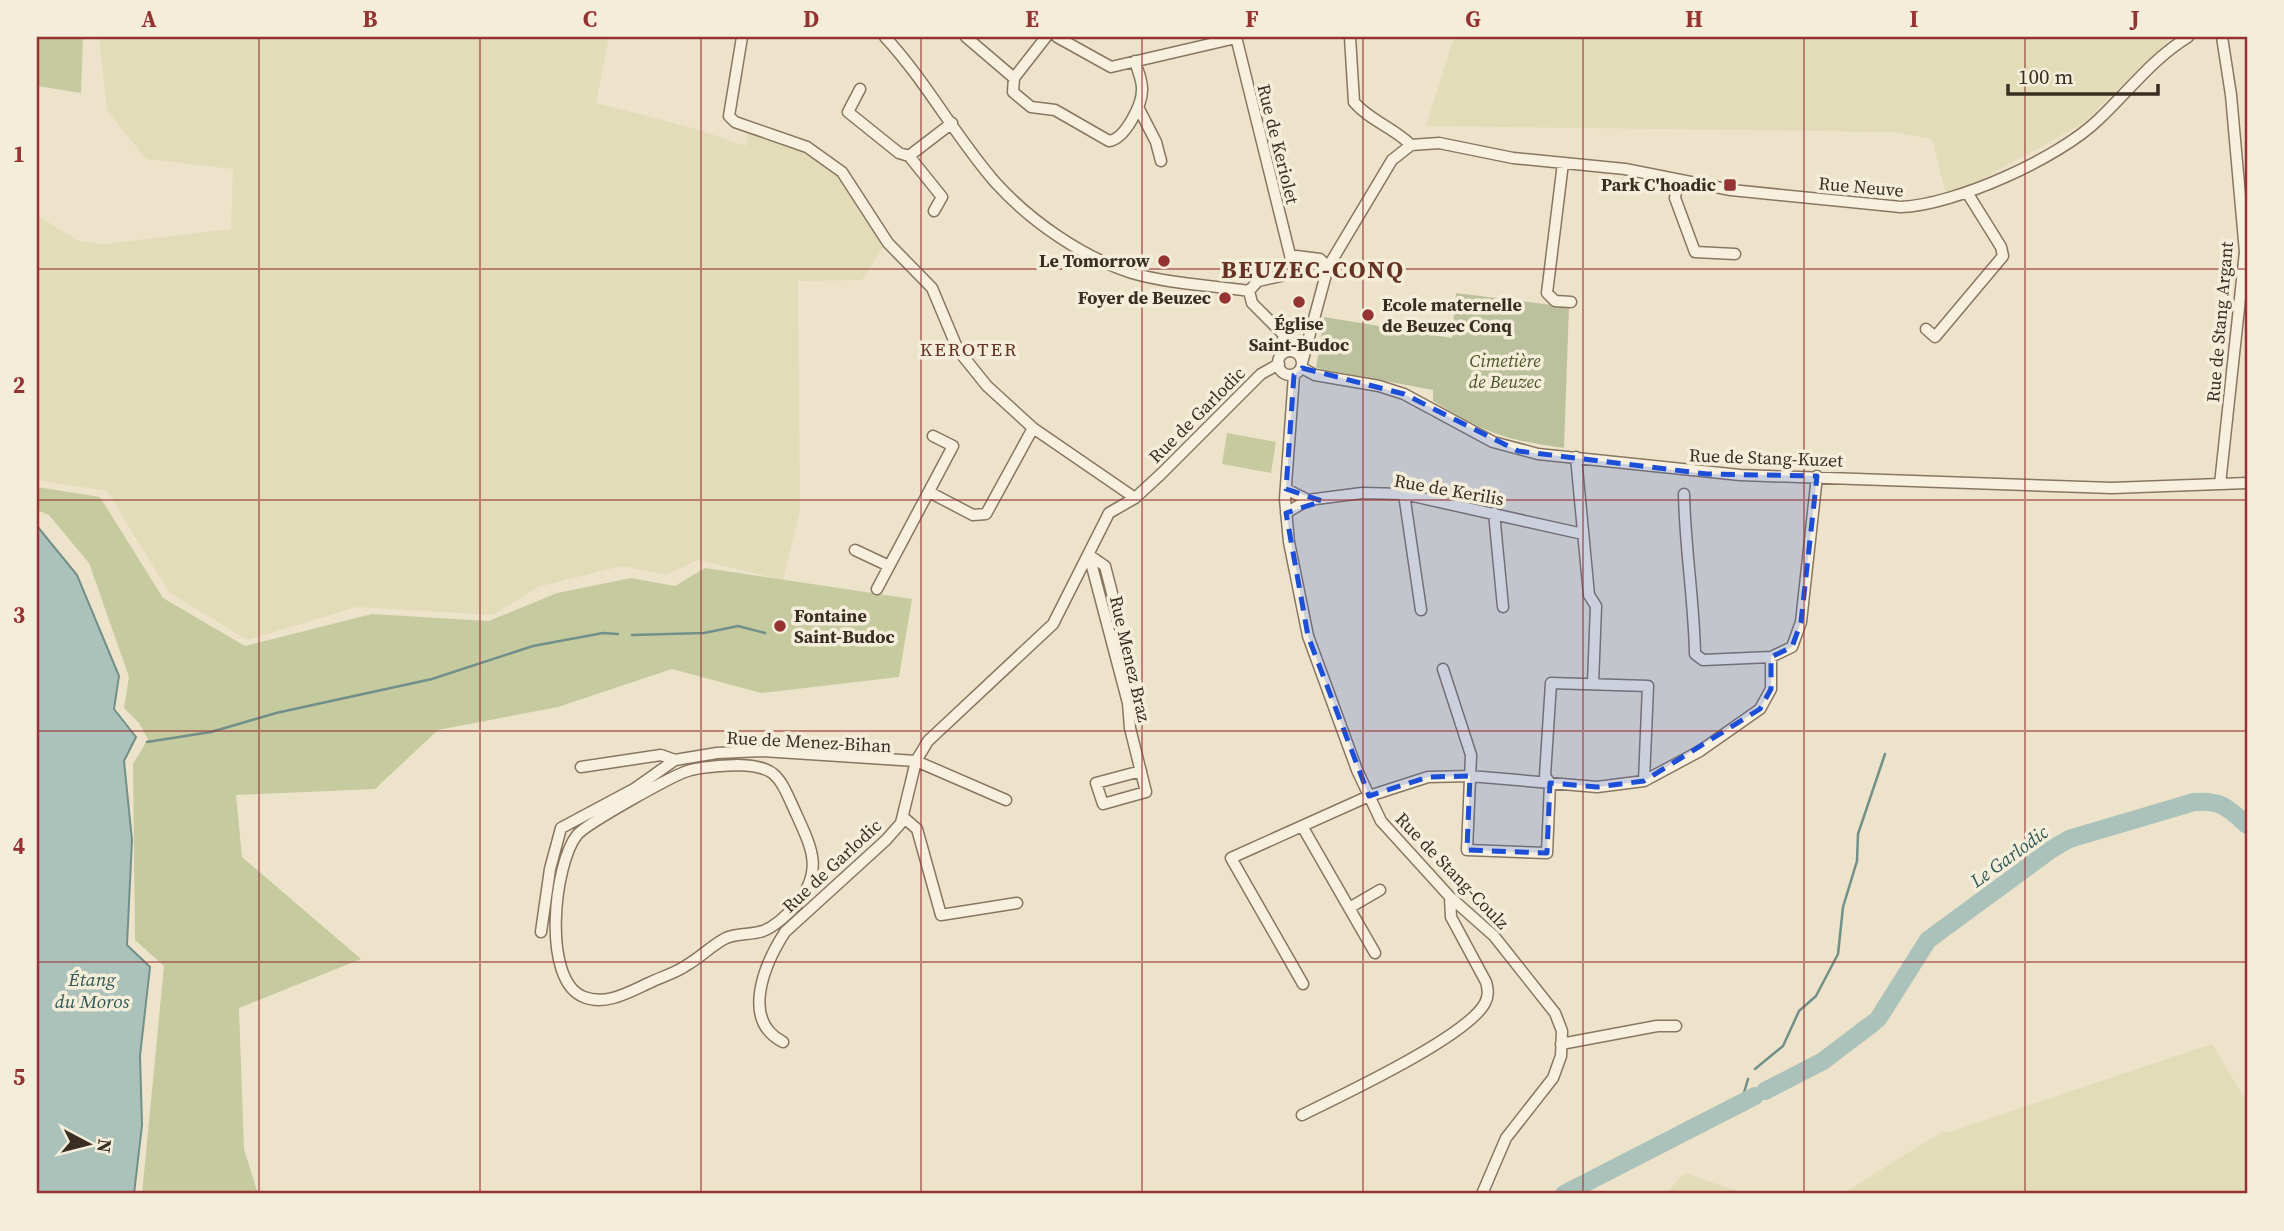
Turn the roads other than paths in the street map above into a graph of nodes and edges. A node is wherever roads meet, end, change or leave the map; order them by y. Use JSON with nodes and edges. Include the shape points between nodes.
{"nodes":[{"id":1,"x":742,"y":37,"type":"edge"},
{"id":2,"x":885,"y":37,"type":"edge"},
{"id":3,"x":966,"y":37,"type":"edge"},
{"id":4,"x":1046,"y":37,"type":"edge"},
{"id":5,"x":1056,"y":37,"type":"edge"},
{"id":6,"x":1236,"y":37,"type":"edge"},
{"id":7,"x":1350,"y":37,"type":"edge"},
{"id":8,"x":2188,"y":37,"type":"edge"},
{"id":9,"x":2222,"y":37,"type":"edge"},
{"id":10,"x":1135,"y":61,"type":"junction"},
{"id":11,"x":1014,"y":78,"type":"junction"},
{"id":12,"x":860,"y":89,"type":"dead end"},
{"id":13,"x":1138,"y":107,"type":"junction"},
{"id":14,"x":952,"y":123,"type":"junction"},
{"id":15,"x":1411,"y":145,"type":"junction"},
{"id":16,"x":909,"y":156,"type":"junction"},
{"id":17,"x":1161,"y":161,"type":"dead end"},
{"id":18,"x":1563,"y":163,"type":"junction"},
{"id":19,"x":1678,"y":180,"type":"junction"},
{"id":20,"x":1968,"y":194,"type":"junction"},
{"id":21,"x":934,"y":211,"type":"dead end"},
{"id":22,"x":1734,"y":254,"type":"dead end"},
{"id":23,"x":1291,"y":259,"type":"junction"},
{"id":24,"x":1328,"y":267,"type":"junction"},
{"id":25,"x":1248,"y":291,"type":"junction"},
{"id":26,"x":1572,"y":302,"type":"dead end"},
{"id":27,"x":1926,"y":329,"type":"dead end"},
{"id":28,"x":1284,"y":354,"type":"junction"},
{"id":29,"x":1279,"y":364,"type":"junction"},
{"id":30,"x":1299,"y":368,"type":"junction"},
{"id":31,"x":1033,"y":428,"type":"junction"},
{"id":32,"x":933,"y":436,"type":"dead end"},
{"id":33,"x":1576,"y":457,"type":"junction"},
{"id":34,"x":1817,"y":476,"type":"junction"},
{"id":35,"x":2247,"y":483,"type":"edge"},
{"id":36,"x":2220,"y":484,"type":"junction"},
{"id":37,"x":1286,"y":489,"type":"junction"},
{"id":38,"x":929,"y":492,"type":"junction"},
{"id":39,"x":1684,"y":494,"type":"dead end"},
{"id":40,"x":1404,"y":495,"type":"junction"},
{"id":41,"x":1135,"y":498,"type":"junction"},
{"id":42,"x":1308,"y":500,"type":"junction"},
{"id":43,"x":1286,"y":513,"type":"junction"},
{"id":44,"x":1494,"y":513,"type":"junction"},
{"id":45,"x":1583,"y":534,"type":"junction"},
{"id":46,"x":855,"y":550,"type":"dead end"},
{"id":47,"x":1089,"y":555,"type":"junction"},
{"id":48,"x":889,"y":566,"type":"junction"},
{"id":49,"x":877,"y":589,"type":"dead end"},
{"id":50,"x":1113,"y":597,"type":"dead end"},
{"id":51,"x":1503,"y":607,"type":"dead end"},
{"id":52,"x":1421,"y":610,"type":"dead end"},
{"id":53,"x":1771,"y":657,"type":"junction"},
{"id":54,"x":1443,"y":669,"type":"dead end"},
{"id":55,"x":1593,"y":684,"type":"junction"},
{"id":56,"x":675,"y":760,"type":"junction"},
{"id":57,"x":916,"y":761,"type":"junction"},
{"id":58,"x":581,"y":767,"type":"dead end"},
{"id":59,"x":1140,"y":771,"type":"junction"},
{"id":60,"x":1470,"y":776,"type":"junction"},
{"id":61,"x":1644,"y":781,"type":"junction"},
{"id":62,"x":1550,"y":783,"type":"junction"},
{"id":63,"x":1369,"y":796,"type":"junction"},
{"id":64,"x":1006,"y":800,"type":"dead end"},
{"id":65,"x":902,"y":817,"type":"junction"},
{"id":66,"x":1302,"y":826,"type":"junction"},
{"id":67,"x":811,"y":886,"type":"junction"},
{"id":68,"x":1380,"y":890,"type":"dead end"},
{"id":69,"x":827,"y":892,"type":"junction"},
{"id":70,"x":1450,"y":897,"type":"junction"},
{"id":71,"x":1017,"y":903,"type":"dead end"},
{"id":72,"x":1349,"y":908,"type":"junction"},
{"id":73,"x":541,"y":932,"type":"dead end"},
{"id":74,"x":1375,"y":953,"type":"dead end"},
{"id":75,"x":1303,"y":984,"type":"dead end"},
{"id":76,"x":1676,"y":1026,"type":"dead end"},
{"id":77,"x":783,"y":1042,"type":"dead end"},
{"id":78,"x":1561,"y":1044,"type":"junction"},
{"id":79,"x":1302,"y":1115,"type":"dead end"},
{"id":80,"x":1482,"y":1194,"type":"edge"}],
"edges":[{"from":1,"to":31,"type":"street","via":[[729,116],[807,147],[853,185],[888,243],[932,288],[949,332],[970,367]]},
{"from":2,"to":14,"type":"street"},
{"from":3,"to":11,"type":"street"},
{"from":4,"to":11,"type":"street"},
{"from":5,"to":10,"type":"street","via":[[1111,67]]},
{"from":6,"to":10,"type":"street"},
{"from":6,"to":23,"type":"street","name":"Rue de Keriolet"},
{"from":7,"to":15,"type":"street","via":[[1354,102]]},
{"from":8,"to":20,"type":"street","name":"Rue Neuve","via":[[2147,68],[2079,136]]},
{"from":9,"to":36,"type":"street","name":"Rue de Stang Argant","via":[[2245,252]]},
{"from":10,"to":13,"type":"street","via":[[1143,88]]},
{"from":11,"to":13,"type":"street","via":[[1013,92],[1031,107],[1055,110],[1109,141],[1120,136]]},
{"from":12,"to":16,"type":"street","via":[[848,112]]},
{"from":13,"to":17,"type":"street"},
{"from":14,"to":16,"type":"street"},
{"from":14,"to":25,"type":"street","via":[[1010,197],[1084,251],[1144,276]]},
{"from":15,"to":18,"type":"street","name":"Rue Neuve","via":[[1439,143]]},
{"from":15,"to":24,"type":"street","via":[[1392,160]]},
{"from":16,"to":21,"type":"street","via":[[942,197]]},
{"from":18,"to":19,"type":"street","name":"Rue Neuve"},
{"from":18,"to":26,"type":"street","via":[[1547,293],[1555,301]]},
{"from":19,"to":20,"type":"street","name":"Rue Neuve","via":[[1731,190],[1901,207]]},
{"from":19,"to":22,"type":"street","via":[[1675,198],[1695,252]]},
{"from":20,"to":27,"type":"street","via":[[2003,256],[1936,337]]},
{"from":23,"to":24,"type":"street","via":[[1303,255],[1320,259]]},
{"from":23,"to":25,"type":"street","via":[[1281,276],[1258,281]]},
{"from":24,"to":30,"type":"street","name":"Rue de Stang-Coulz"},
{"from":25,"to":28,"type":"street","via":[[1252,303],[1283,334]]},
{"from":28,"to":29,"type":"street"},
{"from":28,"to":30,"type":"street","via":[[1298,354]]},
{"from":29,"to":30,"type":"street","via":[[1284,373]]},
{"from":29,"to":41,"type":"street","name":"Rue de Garlodic","via":[[1261,374]]},
{"from":30,"to":33,"type":"street","name":"Rue de Stang-Kuzet","via":[[1404,394],[1518,451]]},
{"from":30,"to":37,"type":"street","name":"Rue de Stang-Coulz"},
{"from":31,"to":38,"type":"street","via":[[986,514],[973,515]]},
{"from":31,"to":41,"type":"street"},
{"from":32,"to":38,"type":"street","via":[[953,446]]},
{"from":33,"to":34,"type":"street","name":"Rue de Stang-Kuzet","via":[[1707,474]]},
{"from":33,"to":45,"type":"street"},
{"from":34,"to":36,"type":"street","name":"Rue de Stang-Kuzet","via":[[2112,488]]},
{"from":34,"to":53,"type":"street","via":[[1801,622],[1792,647]]},
{"from":35,"to":36,"type":"street","name":"Rue de Stang-Kuzet"},
{"from":37,"to":42,"type":"street"},
{"from":37,"to":43,"type":"street","name":"Rue de Stang-Coulz"},
{"from":38,"to":48,"type":"street"},
{"from":39,"to":53,"type":"street","via":[[1695,654],[1703,660]]},
{"from":40,"to":42,"type":"street","name":"Rue de Kerilis","via":[[1362,493]]},
{"from":40,"to":44,"type":"street","name":"Rue de Kerilis"},
{"from":40,"to":52,"type":"street"},
{"from":41,"to":47,"type":"street","name":"Rue de Garlodic","via":[[1109,513]]},
{"from":42,"to":43,"type":"street","name":"Rue de Kerilis"},
{"from":43,"to":63,"type":"street","name":"Rue de Stang-Coulz","via":[[1308,636]]},
{"from":44,"to":45,"type":"street","name":"Rue de Kerilis"},
{"from":44,"to":51,"type":"street"},
{"from":45,"to":55,"type":"street","via":[[1590,596],[1596,606]]},
{"from":46,"to":48,"type":"street"},
{"from":47,"to":50,"type":"street","via":[[1105,566]]},
{"from":47,"to":57,"type":"street","name":"Rue de Garlodic","via":[[1053,624],[950,719]]},
{"from":47,"to":59,"type":"street","name":"Rue Menez Braz","via":[[1128,703]]},
{"from":48,"to":49,"type":"street"},
{"from":53,"to":61,"type":"street","via":[[1771,689],[1760,709],[1700,751]]},
{"from":54,"to":60,"type":"street","via":[[1471,754]]},
{"from":55,"to":61,"type":"street","via":[[1648,687]]},
{"from":55,"to":62,"type":"street","via":[[1551,683],[1545,776]]},
{"from":56,"to":57,"type":"street","name":"Rue de Menez-Bihan","via":[[762,751]]},
{"from":56,"to":58,"type":"street","via":[[661,755]]},
{"from":56,"to":73,"type":"street","name":"Rue de Menez-Bihan","via":[[634,789],[561,828]]},
{"from":57,"to":64,"type":"street","name":"Rue de Menez-Bihan"},
{"from":57,"to":65,"type":"street","name":"Rue de Garlodic"},
{"from":59,"to":59,"type":"street","name":"Rue Menez Braz","via":[[1146,792],[1103,804],[1096,783]]},
{"from":60,"to":62,"type":"street"},
{"from":60,"to":62,"type":"street","via":[[1467,850],[1547,853]]},
{"from":60,"to":63,"type":"street","via":[[1428,777]]},
{"from":61,"to":62,"type":"street","via":[[1597,787]]},
{"from":63,"to":66,"type":"street"},
{"from":63,"to":70,"type":"street","name":"Rue de Stang-Coulz","via":[[1381,821]]},
{"from":65,"to":69,"type":"street","name":"Rue de Garlodic","via":[[886,840]]},
{"from":65,"to":71,"type":"street","via":[[917,829],[942,915]]},
{"from":66,"to":72,"type":"street"},
{"from":66,"to":75,"type":"street","via":[[1231,858]]},
{"from":67,"to":67,"type":"street","via":[[812,849],[782,781],[769,768],[738,765],[690,770],[589,822],[575,837],[555,922],[564,972],[580,996],[592,1000],[615,997],[686,967],[727,937],[763,931],[787,916]]},
{"from":67,"to":69,"type":"street"},
{"from":68,"to":72,"type":"street"},
{"from":69,"to":77,"type":"street","name":"Rue de Garlodic","via":[[785,932],[764,975],[758,1000],[761,1014],[772,1036]]},
{"from":70,"to":78,"type":"street","name":"Rue de Stang-Coulz","via":[[1494,936],[1555,1013]]},
{"from":70,"to":79,"type":"street","via":[[1451,917],[1486,982],[1485,1004],[1432,1046]]},
{"from":72,"to":74,"type":"street"},
{"from":76,"to":78,"type":"street"},
{"from":78,"to":80,"type":"street","name":"Rue de Stang-Coulz","via":[[1553,1078],[1506,1138]]}]}
